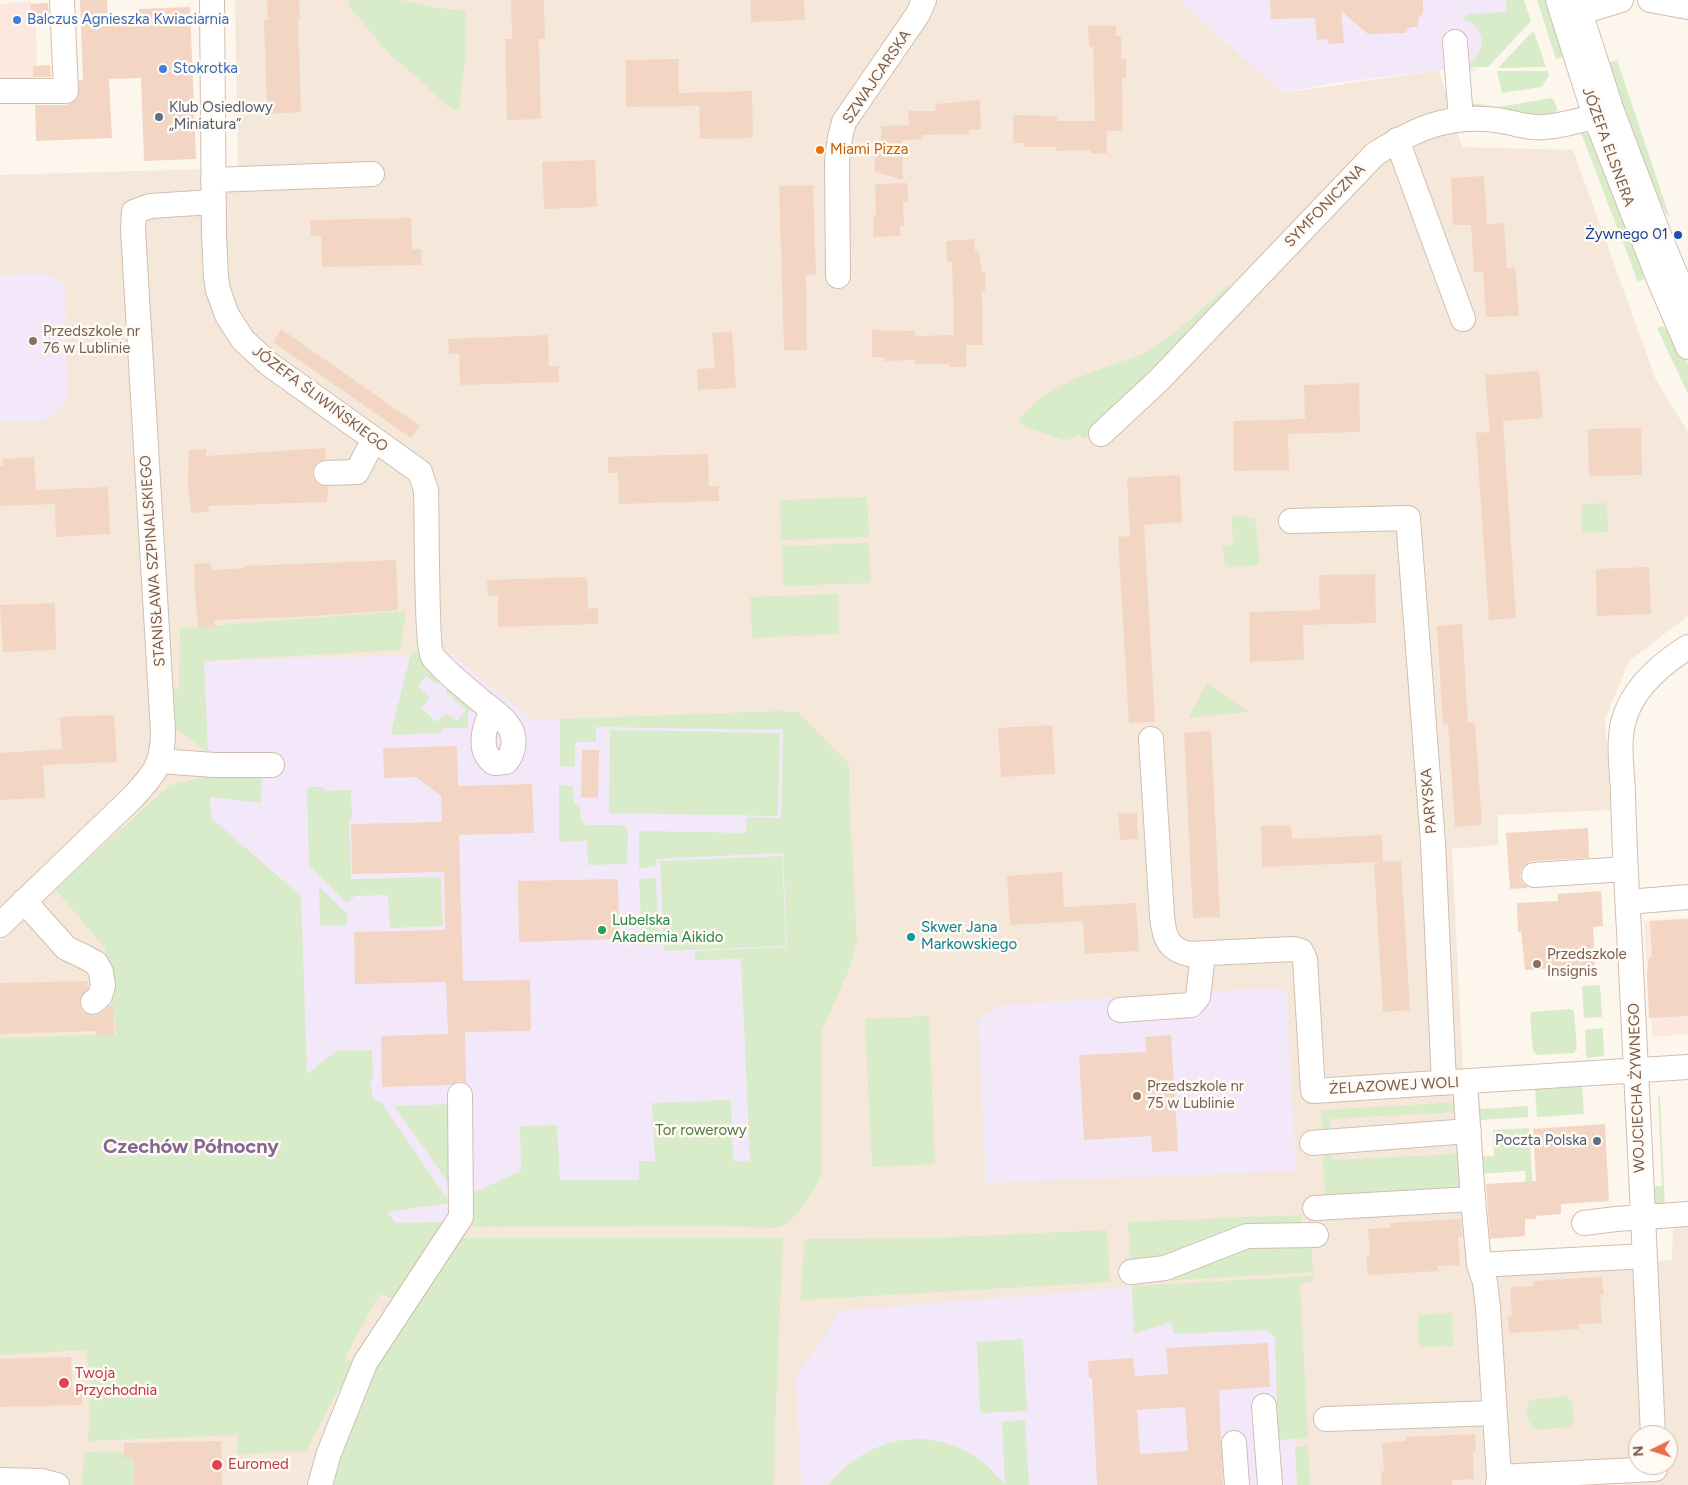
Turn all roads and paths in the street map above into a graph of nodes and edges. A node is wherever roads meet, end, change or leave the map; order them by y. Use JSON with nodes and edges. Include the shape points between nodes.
{"nodes":[{"id":1,"x":62,"y":0,"type":"edge"},
{"id":2,"x":212,"y":0,"type":"edge"},
{"id":3,"x":924,"y":0,"type":"edge"},
{"id":4,"x":1621,"y":0,"type":"edge"},
{"id":5,"x":1650,"y":0,"type":"edge"},
{"id":6,"x":1570,"y":7,"type":"edge"},
{"id":7,"x":1688,"y":7,"type":"edge"},
{"id":8,"x":1456,"y":42,"type":"dead end"},
{"id":9,"x":0,"y":91,"type":"edge"},
{"id":10,"x":1603,"y":114,"type":"junction"},
{"id":11,"x":1460,"y":119,"type":"junction"},
{"id":12,"x":1397,"y":140,"type":"junction"},
{"id":13,"x":372,"y":174,"type":"dead end"},
{"id":14,"x":213,"y":191,"type":"junction"},
{"id":15,"x":838,"y":276,"type":"dead end"},
{"id":16,"x":1688,"y":304,"type":"edge"},
{"id":17,"x":1462,"y":318,"type":"dead end"},
{"id":18,"x":1688,"y":347,"type":"edge"},
{"id":19,"x":1101,"y":434,"type":"dead end"},
{"id":20,"x":374,"y":439,"type":"junction"},
{"id":21,"x":326,"y":473,"type":"dead end"},
{"id":22,"x":1291,"y":521,"type":"dead end"},
{"id":23,"x":1688,"y":647,"type":"edge"},
{"id":24,"x":492,"y":710,"type":"dead end"},
{"id":25,"x":1151,"y":739,"type":"dead end"},
{"id":26,"x":160,"y":762,"type":"junction"},
{"id":27,"x":272,"y":765,"type":"dead end"},
{"id":28,"x":1626,"y":869,"type":"junction"},
{"id":29,"x":1534,"y":874,"type":"dead end"},
{"id":30,"x":1688,"y":898,"type":"edge"},
{"id":31,"x":24,"y":900,"type":"junction"},
{"id":32,"x":1628,"y":902,"type":"junction"},
{"id":33,"x":0,"y":925,"type":"edge"},
{"id":34,"x":1203,"y":954,"type":"junction"},
{"id":35,"x":92,"y":1002,"type":"dead end"},
{"id":36,"x":1120,"y":1010,"type":"dead end"},
{"id":37,"x":1688,"y":1067,"type":"edge"},
{"id":38,"x":1636,"y":1070,"type":"junction"},
{"id":39,"x":1455,"y":1082,"type":"junction"},
{"id":40,"x":460,"y":1096,"type":"dead end"},
{"id":41,"x":1469,"y":1132,"type":"junction"},
{"id":42,"x":1312,"y":1143,"type":"dead end"},
{"id":43,"x":1473,"y":1199,"type":"junction"},
{"id":44,"x":1315,"y":1208,"type":"dead end"},
{"id":45,"x":1688,"y":1214,"type":"edge"},
{"id":46,"x":1642,"y":1217,"type":"junction"},
{"id":47,"x":1584,"y":1223,"type":"dead end"},
{"id":48,"x":1316,"y":1234,"type":"dead end"},
{"id":49,"x":1644,"y":1256,"type":"junction"},
{"id":50,"x":1479,"y":1265,"type":"junction"},
{"id":51,"x":1131,"y":1272,"type":"dead end"},
{"id":52,"x":1264,"y":1406,"type":"dead end"},
{"id":53,"x":1495,"y":1414,"type":"junction"},
{"id":54,"x":1326,"y":1419,"type":"dead end"},
{"id":55,"x":1652,"y":1425,"type":"edge"},
{"id":56,"x":1234,"y":1443,"type":"dead end"},
{"id":57,"x":1628,"y":1474,"type":"edge"},
{"id":58,"x":0,"y":1480,"type":"edge"},
{"id":59,"x":1498,"y":1481,"type":"edge"},
{"id":60,"x":57,"y":1485,"type":"edge"},
{"id":61,"x":320,"y":1485,"type":"edge"},
{"id":62,"x":1237,"y":1485,"type":"edge"},
{"id":63,"x":1270,"y":1485,"type":"edge"}],
"edges":[{"from":1,"to":9,"type":"street","via":[[66,91]]},
{"from":2,"to":14,"type":"street","name":"JÓZEFA ŚLIWIŃSKIEGO"},
{"from":3,"to":15,"type":"street","name":"SZWAJCARSKA","via":[[918,14],[844,122],[837,161]]},
{"from":4,"to":6,"type":"street"},
{"from":5,"to":7,"type":"street"},
{"from":6,"to":10,"type":"street","name":"JÓZEFA ELSNERA"},
{"from":8,"to":11,"type":"street"},
{"from":10,"to":11,"type":"street","name":"SYMFONICZNA","via":[[1545,127],[1498,120]]},
{"from":10,"to":16,"type":"street","name":"JÓZEFA ELSNERA"},
{"from":10,"to":18,"type":"street","name":"JÓZEFA ELSNERA","via":[[1657,273]]},
{"from":11,"to":12,"type":"street","name":"SYMFONICZNA","via":[[1422,128]]},
{"from":12,"to":17,"type":"street"},
{"from":12,"to":19,"type":"street","name":"SYMFONICZNA","via":[[1375,154],[1159,380]]},
{"from":13,"to":14,"type":"street"},
{"from":14,"to":20,"type":"street","name":"JÓZEFA ŚLIWIŃSKIEGO","via":[[216,278],[227,316],[243,340],[268,364]]},
{"from":14,"to":26,"type":"street","name":"STANISŁAWA SZPINALSKIEGO","via":[[134,212],[133,240],[163,731]]},
{"from":20,"to":21,"type":"street","via":[[357,472]]},
{"from":20,"to":24,"type":"street","name":"JÓZEFA ŚLIWIŃSKIEGO","via":[[420,472],[426,490],[432,656]]},
{"from":22,"to":39,"type":"street","name":"PARYSKA","via":[[1408,518],[1432,844]]},
{"from":23,"to":28,"type":"street","name":"WOJCIECHA ŻYWNEGO","via":[[1670,659],[1640,688],[1623,724]]},
{"from":25,"to":34,"type":"street","name":"ŻELAZOWEJ WOLI","via":[[1164,932],[1167,940],[1181,952]]},
{"from":26,"to":27,"type":"street"},
{"from":26,"to":31,"type":"street","name":"STANISŁAWA SZPINALSKIEGO","via":[[134,797]]},
{"from":28,"to":29,"type":"street"},
{"from":28,"to":32,"type":"street","name":"WOJCIECHA ŻYWNEGO"},
{"from":30,"to":32,"type":"street"},
{"from":31,"to":33,"type":"street","name":"STANISŁAWA SZPINALSKIEGO"},
{"from":31,"to":35,"type":"street","via":[[66,948],[99,967],[103,985],[100,996]]},
{"from":32,"to":38,"type":"street","name":"WOJCIECHA ŻYWNEGO"},
{"from":34,"to":36,"type":"street","via":[[1198,997],[1192,1005]]},
{"from":34,"to":39,"type":"street","name":"ŻELAZOWEJ WOLI","via":[[1302,951],[1313,1091]]},
{"from":37,"to":38,"type":"street","name":"ŻELAZOWEJ WOLI"},
{"from":38,"to":39,"type":"street","name":"ŻELAZOWEJ WOLI"},
{"from":38,"to":46,"type":"street","name":"WOJCIECHA ŻYWNEGO"},
{"from":39,"to":41,"type":"street","name":"PARYSKA"},
{"from":40,"to":61,"type":"street","via":[[461,1217],[365,1364],[329,1453]]},
{"from":41,"to":42,"type":"street"},
{"from":41,"to":43,"type":"street","name":"PARYSKA"},
{"from":43,"to":44,"type":"street"},
{"from":43,"to":50,"type":"street","name":"PARYSKA"},
{"from":45,"to":46,"type":"street"},
{"from":46,"to":47,"type":"street"},
{"from":46,"to":49,"type":"street","name":"WOJCIECHA ŻYWNEGO"},
{"from":48,"to":51,"type":"street","via":[[1247,1236],[1165,1268]]},
{"from":49,"to":50,"type":"street"},
{"from":49,"to":55,"type":"street","name":"WOJCIECHA ŻYWNEGO"},
{"from":50,"to":53,"type":"street","name":"PARYSKA","via":[[1488,1308]]},
{"from":52,"to":63,"type":"street"},
{"from":53,"to":54,"type":"street"},
{"from":53,"to":59,"type":"street","name":"PARYSKA"},
{"from":56,"to":62,"type":"street"},
{"from":57,"to":59,"type":"street"},
{"from":58,"to":60,"type":"street","via":[[42,1481]]}]}
